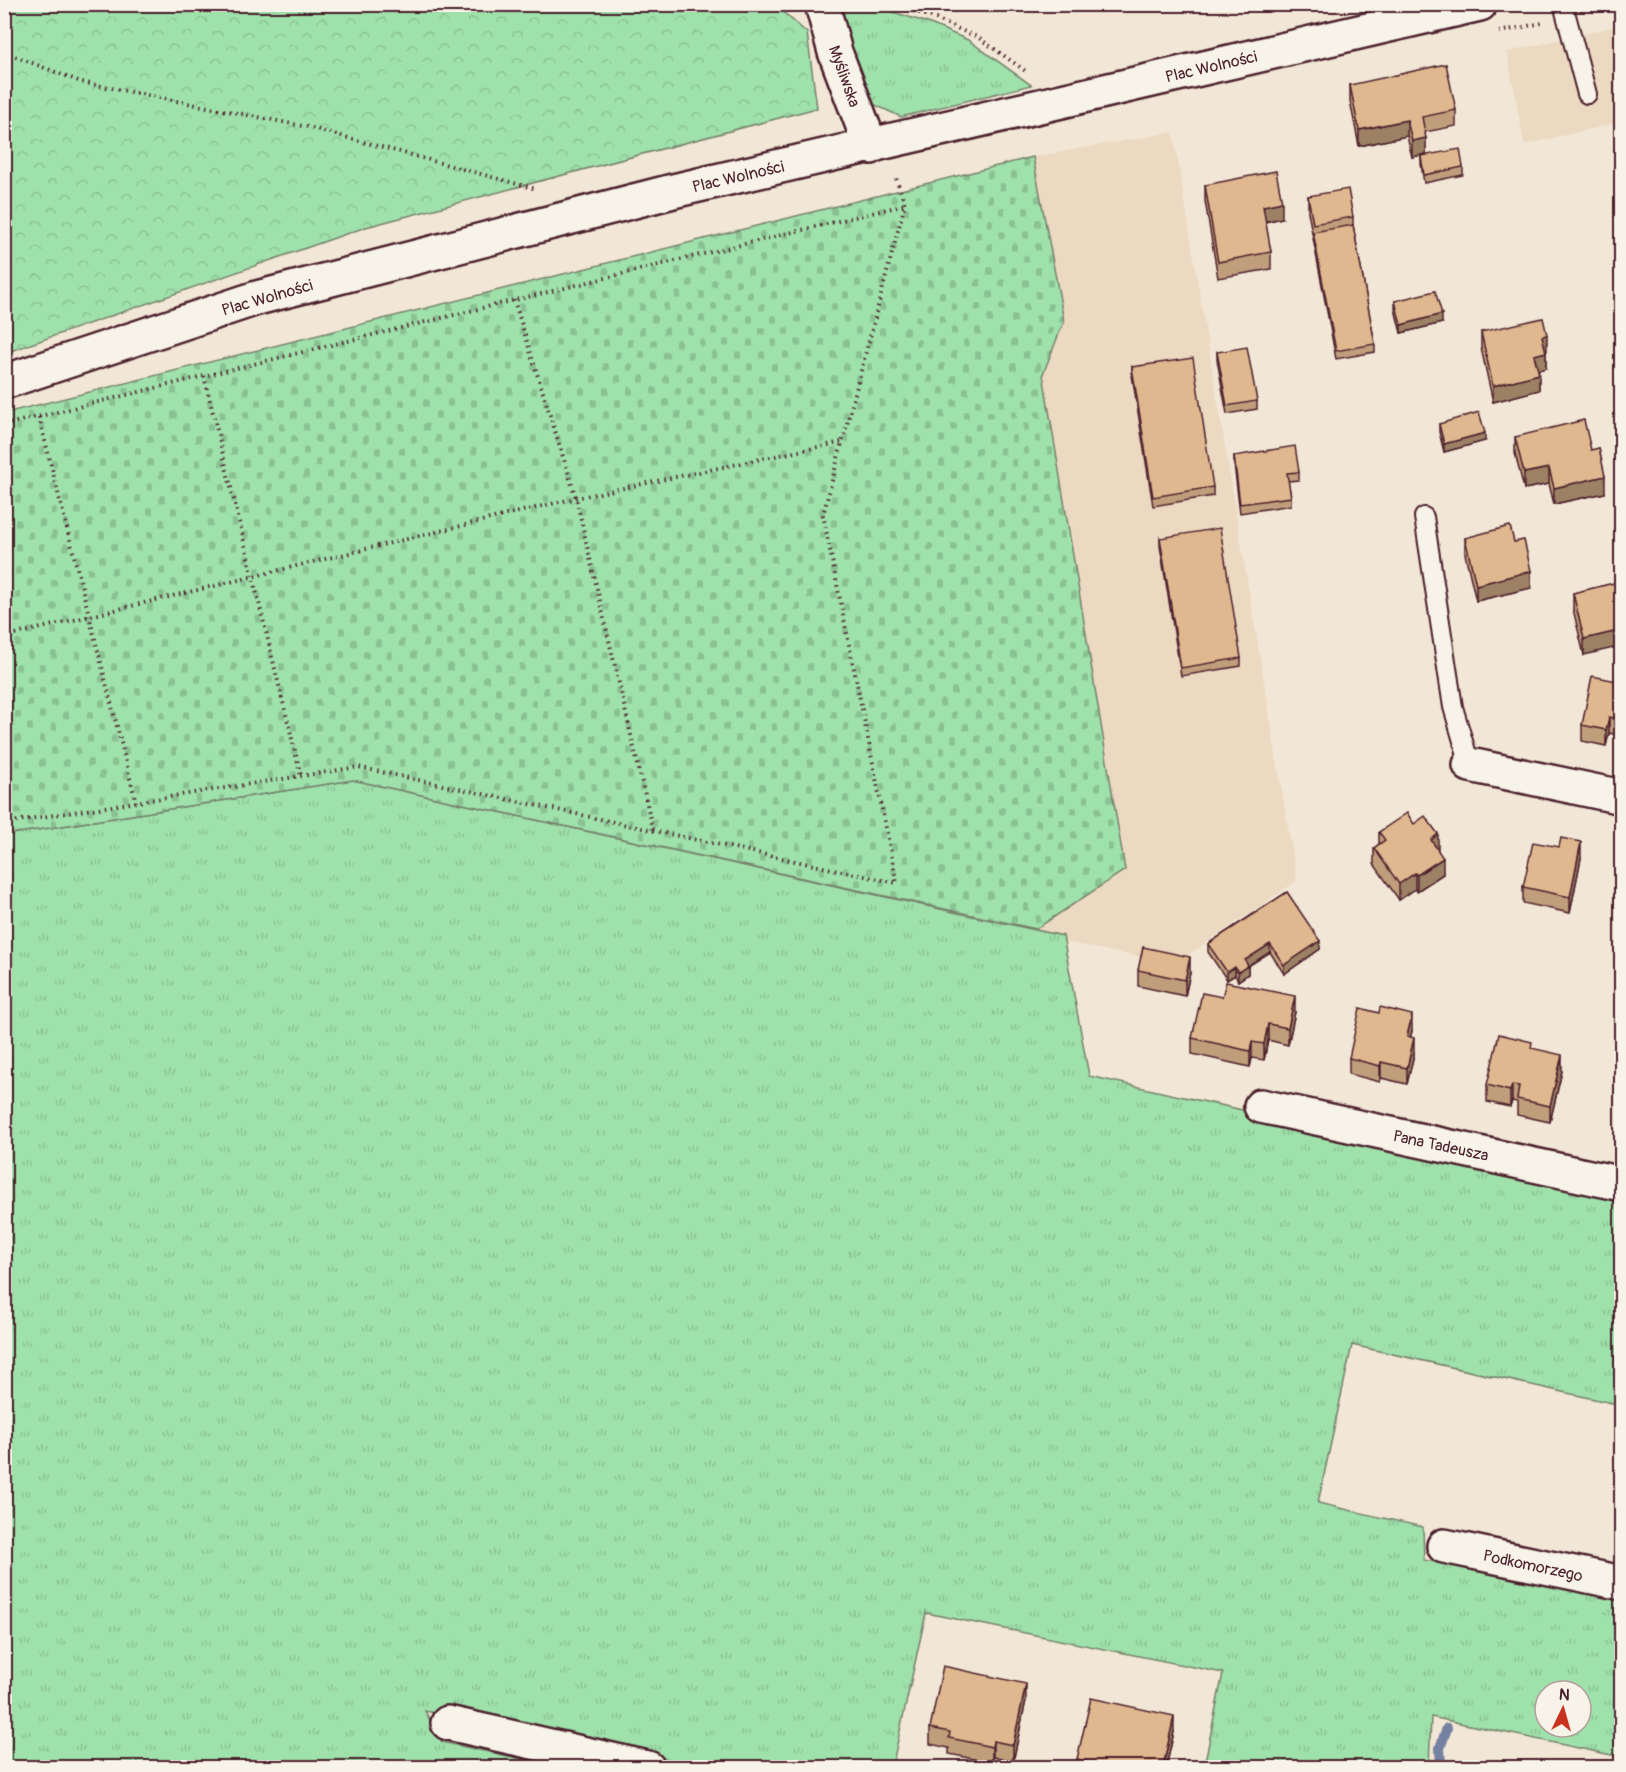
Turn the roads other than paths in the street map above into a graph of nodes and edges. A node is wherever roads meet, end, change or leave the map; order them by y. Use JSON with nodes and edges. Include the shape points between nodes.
{"nodes":[{"id":1,"x":822,"y":4,"type":"edge"},
{"id":2,"x":1480,"y":4,"type":"edge"},
{"id":3,"x":1563,"y":4,"type":"edge"},
{"id":4,"x":1587,"y":94,"type":"dead end"},
{"id":5,"x":878,"y":145,"type":"junction"},
{"id":6,"x":4,"y":382,"type":"edge"},
{"id":7,"x":1424,"y":517,"type":"dead end"},
{"id":8,"x":1470,"y":765,"type":"joint"},
{"id":9,"x":1622,"y":796,"type":"edge"},
{"id":10,"x":1261,"y":1106,"type":"dead end"},
{"id":11,"x":1622,"y":1184,"type":"edge"},
{"id":12,"x":1444,"y":1546,"type":"dead end"},
{"id":13,"x":1622,"y":1583,"type":"edge"},
{"id":14,"x":448,"y":1723,"type":"dead end"},
{"id":15,"x":648,"y":1767,"type":"edge"}],
"edges":[{"from":1,"to":5,"type":"street","name":"Myśliwska","via":[[835,52]]},
{"from":2,"to":5,"type":"street","name":"Plac Wolności"},
{"from":3,"to":4,"type":"lane"},
{"from":5,"to":6,"type":"street","name":"Plac Wolności","via":[[674,191],[256,298]]},
{"from":7,"to":8,"type":"lane","via":[[1453,707]]},
{"from":8,"to":9,"type":"street"},
{"from":10,"to":11,"type":"street","name":"Pana Tadeusza"},
{"from":12,"to":13,"type":"street","name":"Podkomorzego"},
{"from":14,"to":15,"type":"street"}]}
